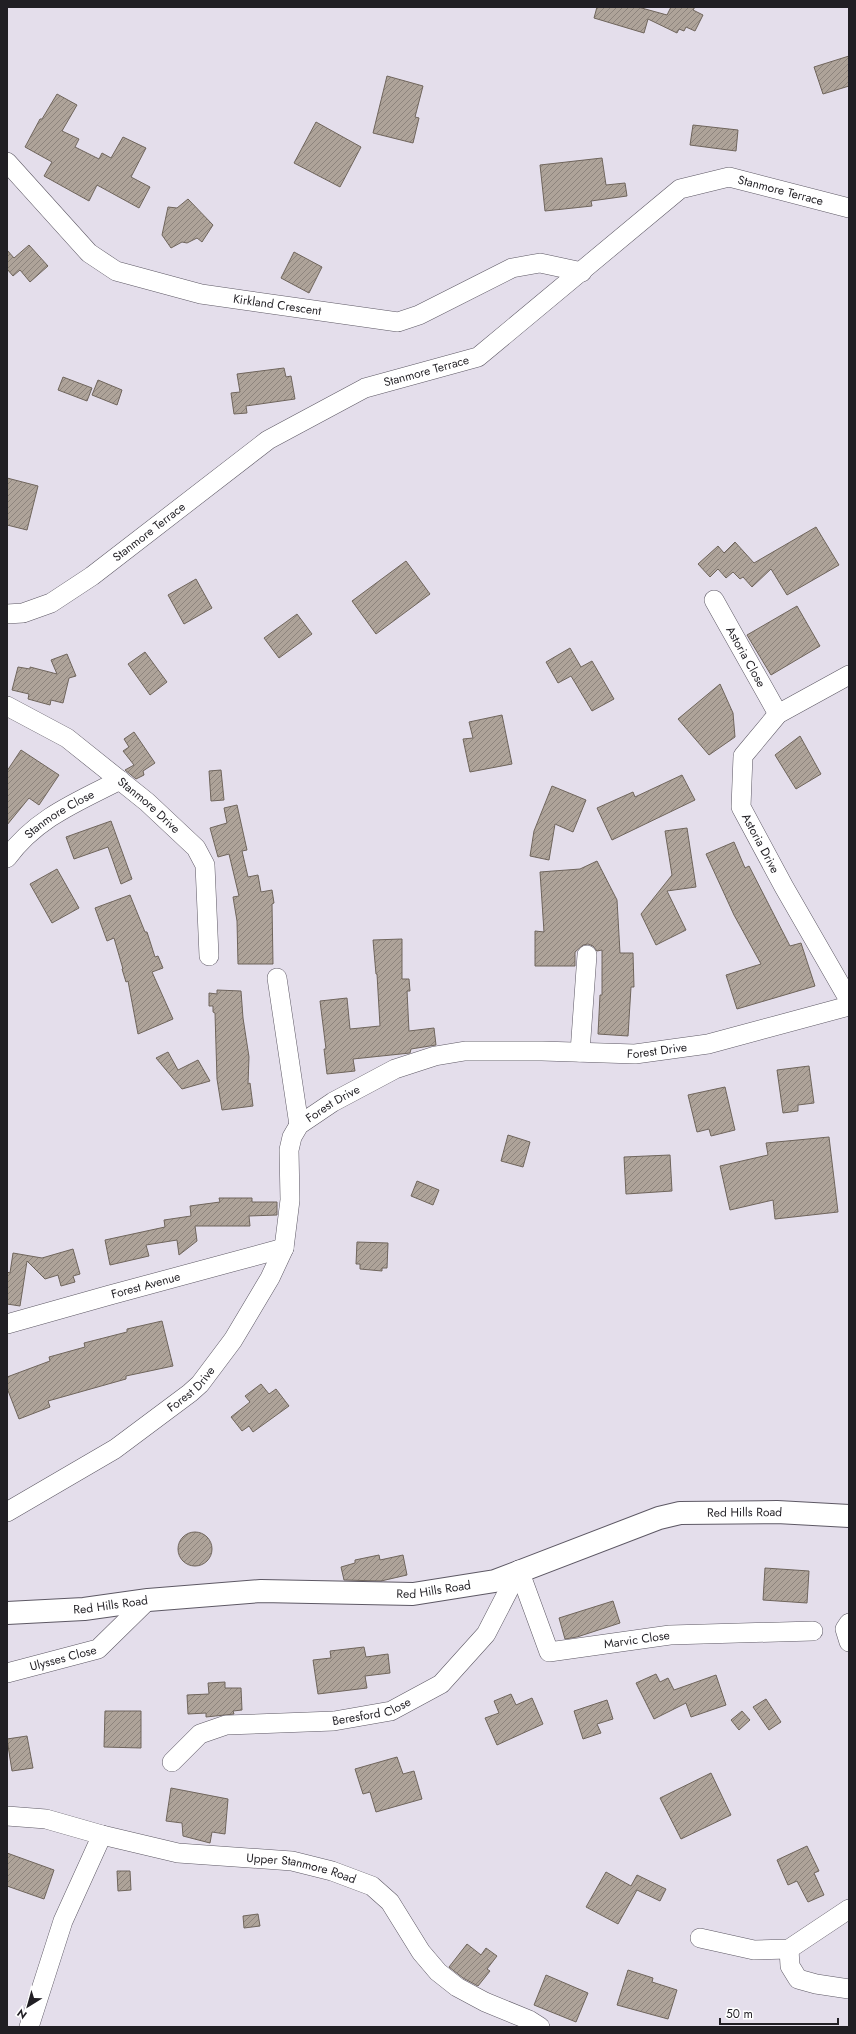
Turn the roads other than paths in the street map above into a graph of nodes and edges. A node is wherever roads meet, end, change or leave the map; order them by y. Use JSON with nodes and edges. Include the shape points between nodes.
{"nodes":[{"id":1,"x":10,"y":171,"type":"edge"},
{"id":2,"x":849,"y":208,"type":"edge"},
{"id":3,"x":582,"y":272,"type":"junction"},
{"id":4,"x":714,"y":600,"type":"dead end"},
{"id":5,"x":7,"y":614,"type":"edge"},
{"id":6,"x":849,"y":675,"type":"edge"},
{"id":7,"x":7,"y":706,"type":"edge"},
{"id":8,"x":778,"y":714,"type":"junction"},
{"id":9,"x":120,"y":780,"type":"junction"},
{"id":10,"x":7,"y":858,"type":"edge"},
{"id":11,"x":587,"y":955,"type":"dead end"},
{"id":12,"x":209,"y":956,"type":"dead end"},
{"id":13,"x":277,"y":978,"type":"dead end"},
{"id":14,"x":849,"y":1000,"type":"edge"},
{"id":15,"x":849,"y":1006,"type":"edge"},
{"id":16,"x":580,"y":1052,"type":"junction"},
{"id":17,"x":299,"y":1125,"type":"junction"},
{"id":18,"x":284,"y":1248,"type":"junction"},
{"id":19,"x":7,"y":1324,"type":"edge"},
{"id":20,"x":7,"y":1512,"type":"edge"},
{"id":21,"x":849,"y":1516,"type":"edge"},
{"id":22,"x":519,"y":1570,"type":"junction"},
{"id":23,"x":148,"y":1600,"type":"junction"},
{"id":24,"x":7,"y":1613,"type":"edge"},
{"id":25,"x":849,"y":1624,"type":"edge"},
{"id":26,"x":813,"y":1631,"type":"dead end"},
{"id":27,"x":849,"y":1642,"type":"edge"},
{"id":28,"x":7,"y":1673,"type":"edge"},
{"id":29,"x":172,"y":1762,"type":"dead end"},
{"id":30,"x":7,"y":1816,"type":"edge"},
{"id":31,"x":102,"y":1835,"type":"junction"},
{"id":32,"x":849,"y":1909,"type":"edge"},
{"id":33,"x":700,"y":1938,"type":"dead end"},
{"id":34,"x":789,"y":1949,"type":"junction"},
{"id":35,"x":849,"y":1988,"type":"edge"},
{"id":36,"x":29,"y":2027,"type":"edge"},
{"id":37,"x":540,"y":2027,"type":"edge"}],
"edges":[{"from":1,"to":3,"type":"street","name":"Kirkland Crescent","via":[[88,253],[105,264],[116,271],[201,294],[398,322],[419,315],[512,268],[540,263]]},
{"from":2,"to":3,"type":"street","name":"Stanmore Terrace","via":[[729,177],[680,189]]},
{"from":3,"to":5,"type":"street","name":"Stanmore Terrace","via":[[478,357],[365,388],[268,440],[92,576],[51,602],[22,612]]},
{"from":4,"to":8,"type":"street","name":"Astoria Close"},
{"from":6,"to":8,"type":"street","name":"Astoria Drive"},
{"from":7,"to":9,"type":"street","name":"Stanmore Drive","via":[[67,738]]},
{"from":8,"to":14,"type":"street","name":"Astoria Drive","via":[[743,756],[740,807]]},
{"from":9,"to":10,"type":"street","name":"Stanmore Close","via":[[56,812],[18,843]]},
{"from":9,"to":12,"type":"street","name":"Stanmore Drive","via":[[196,848],[205,865]]},
{"from":11,"to":16,"type":"street"},
{"from":13,"to":17,"type":"street"},
{"from":15,"to":16,"type":"street","name":"Forest Drive","via":[[708,1044],[635,1054]]},
{"from":16,"to":17,"type":"street","name":"Forest Drive","via":[[465,1052],[435,1056],[395,1070],[333,1102]]},
{"from":17,"to":18,"type":"street","name":"Forest Drive","via":[[292,1137],[289,1150],[290,1200]]},
{"from":18,"to":19,"type":"street","name":"Forest Avenue"},
{"from":18,"to":20,"type":"street","name":"Forest Drive","via":[[270,1278],[233,1340],[200,1384],[115,1449]]},
{"from":21,"to":22,"type":"main road","name":"Red Hills Road","via":[[777,1512],[680,1513],[659,1518]]},
{"from":22,"to":23,"type":"main road","name":"Red Hills Road","via":[[495,1581],[413,1594],[262,1591]]},
{"from":22,"to":26,"type":"street","name":"Marvic Close","via":[[549,1652],[670,1635]]},
{"from":22,"to":29,"type":"street","name":"Beresford Close","via":[[486,1634],[441,1684],[391,1711],[334,1722],[226,1725],[200,1734]]},
{"from":23,"to":24,"type":"main road","name":"Red Hills Road","via":[[84,1609]]},
{"from":23,"to":28,"type":"street","name":"Ulysses Close","via":[[98,1649]]},
{"from":25,"to":27,"type":"street","via":[[845,1629]]},
{"from":30,"to":31,"type":"street","name":"Upper Stanmore Road","via":[[46,1819]]},
{"from":31,"to":36,"type":"street","via":[[63,1921]]},
{"from":31,"to":37,"type":"street","name":"Upper Stanmore Road","via":[[178,1853],[292,1861],[332,1871],[372,1886],[390,1902],[421,1952],[438,1972],[457,1987]]},
{"from":32,"to":34,"type":"street"},
{"from":33,"to":34,"type":"street","via":[[754,1950]]},
{"from":34,"to":35,"type":"street","via":[[790,1966],[798,1979]]}]}
